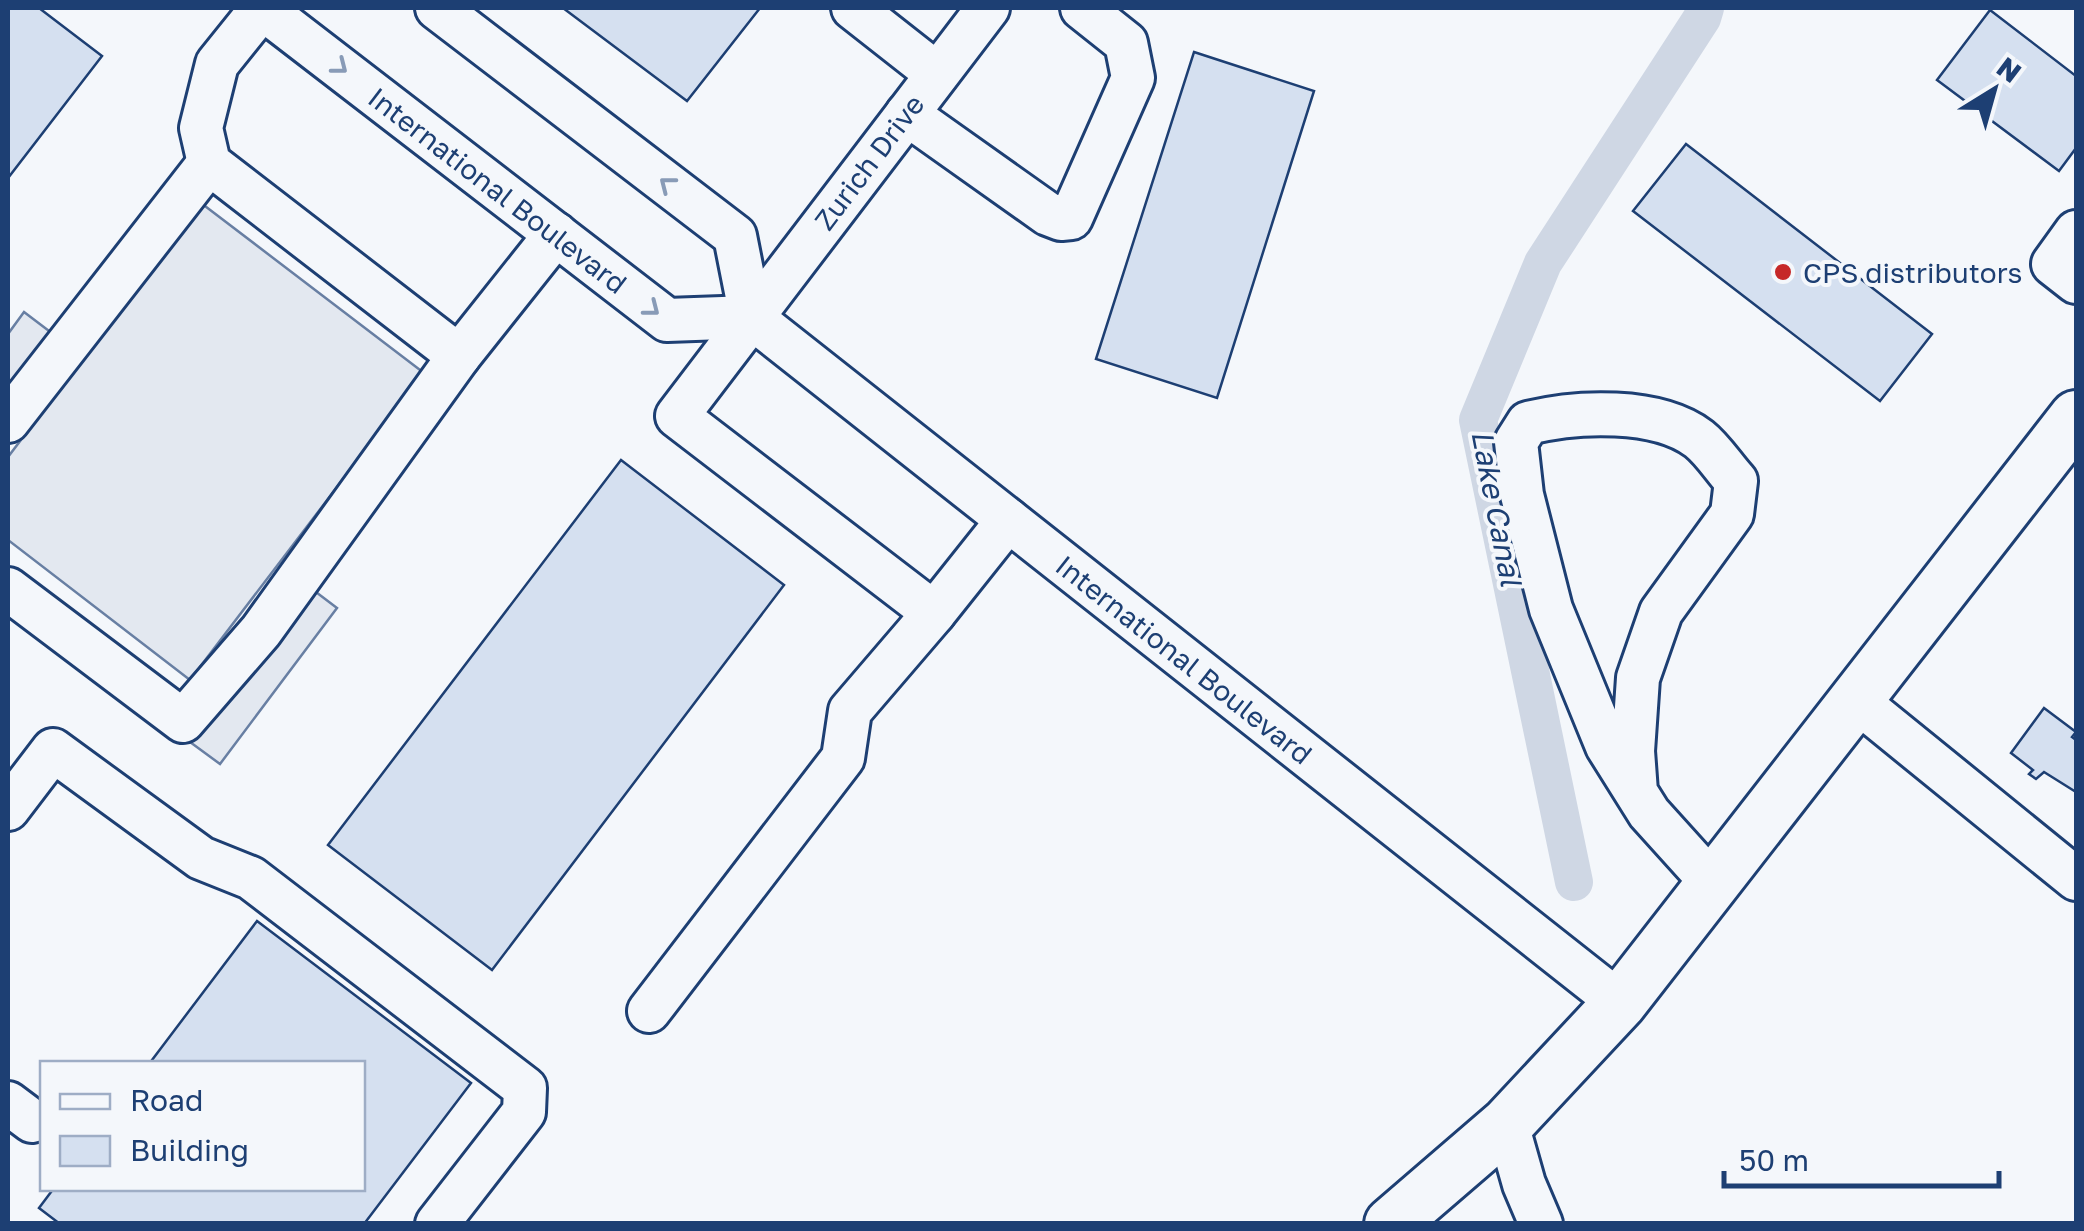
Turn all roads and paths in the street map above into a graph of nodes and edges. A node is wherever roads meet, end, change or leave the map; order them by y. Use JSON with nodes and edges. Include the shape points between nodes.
{"nodes":[{"id":1,"x":262,"y":8,"type":"edge"},
{"id":2,"x":437,"y":8,"type":"edge"},
{"id":3,"x":852,"y":8,"type":"edge"},
{"id":4,"x":988,"y":8,"type":"edge"},
{"id":5,"x":1082,"y":8,"type":"edge"},
{"id":6,"x":937,"y":74,"type":"junction"},
{"id":7,"x":907,"y":114,"type":"junction"},
{"id":8,"x":208,"y":163,"type":"junction"},
{"id":9,"x":2076,"y":232,"type":"edge"},
{"id":10,"x":556,"y":234,"type":"junction"},
{"id":11,"x":2076,"y":282,"type":"edge"},
{"id":12,"x":751,"y":317,"type":"junction"},
{"id":13,"x":459,"y":356,"type":"junction"},
{"id":14,"x":2076,"y":417,"type":"edge"},
{"id":15,"x":8,"y":420,"type":"edge"},
{"id":16,"x":1008,"y":520,"type":"junction"},
{"id":17,"x":8,"y":589,"type":"edge"},
{"id":18,"x":934,"y":614,"type":"junction"},
{"id":19,"x":1857,"y":701,"type":"junction"},
{"id":20,"x":1636,"y":792,"type":"junction"},
{"id":21,"x":8,"y":809,"type":"edge"},
{"id":22,"x":2076,"y":879,"type":"edge"},
{"id":23,"x":1714,"y":885,"type":"junction"},
{"id":24,"x":1620,"y":1003,"type":"junction"},
{"id":25,"x":650,"y":1012,"type":"dead end"},
{"id":26,"x":1507,"y":1124,"type":"junction"},
{"id":27,"x":437,"y":1224,"type":"edge"},
{"id":28,"x":1391,"y":1224,"type":"edge"},
{"id":29,"x":1542,"y":1224,"type":"edge"}],
"edges":[{"from":1,"to":8,"type":"street","via":[[216,64],[201,128]]},
{"from":1,"to":10,"type":"street","name":"International Boulevard","one_way":true},
{"from":12,"to":2,"type":"street","one_way":true,"via":[[735,236]]},
{"from":3,"to":6,"type":"street"},
{"from":4,"to":6,"type":"street","name":"Zurich Drive"},
{"from":5,"to":7,"type":"street","via":[[1126,44],[1134,78],[1071,218],[1048,214]]},
{"from":6,"to":7,"type":"street","name":"Zurich Drive"},
{"from":7,"to":12,"type":"street","name":"Zurich Drive"},
{"from":8,"to":13,"type":"street"},
{"from":8,"to":15,"type":"street"},
{"from":9,"to":11,"type":"street","via":[[2054,264]]},
{"from":10,"to":12,"type":"street","name":"International Boulevard","one_way":true,"via":[[668,320]]},
{"from":10,"to":13,"type":"street"},
{"from":12,"to":16,"type":"street","name":"International Boulevard"},
{"from":12,"to":18,"type":"street","name":"Zurich Drive","via":[[676,416]]},
{"from":13,"to":17,"type":"street","via":[[261,631],[183,720]]},
{"from":14,"to":19,"type":"main road"},
{"from":16,"to":18,"type":"street"},
{"from":16,"to":24,"type":"street","name":"International Boulevard"},
{"from":18,"to":25,"type":"street","via":[[850,711],[843,758]]},
{"from":19,"to":22,"type":"street"},
{"from":19,"to":23,"type":"main road"},
{"from":20,"to":20,"type":"street","via":[[1607,746],[1551,609],[1522,495],[1516,442],[1528,423],[1620,414],[1660,421],[1698,438],[1736,481],[1732,514],[1661,612],[1638,678]]},
{"from":20,"to":23,"type":"street"},
{"from":21,"to":27,"type":"street","via":[[53,750],[201,858],[251,878],[525,1088],[524,1112]]},
{"from":23,"to":24,"type":"main road"},
{"from":24,"to":26,"type":"main road"},
{"from":26,"to":28,"type":"main road"},
{"from":26,"to":29,"type":"street"}]}
